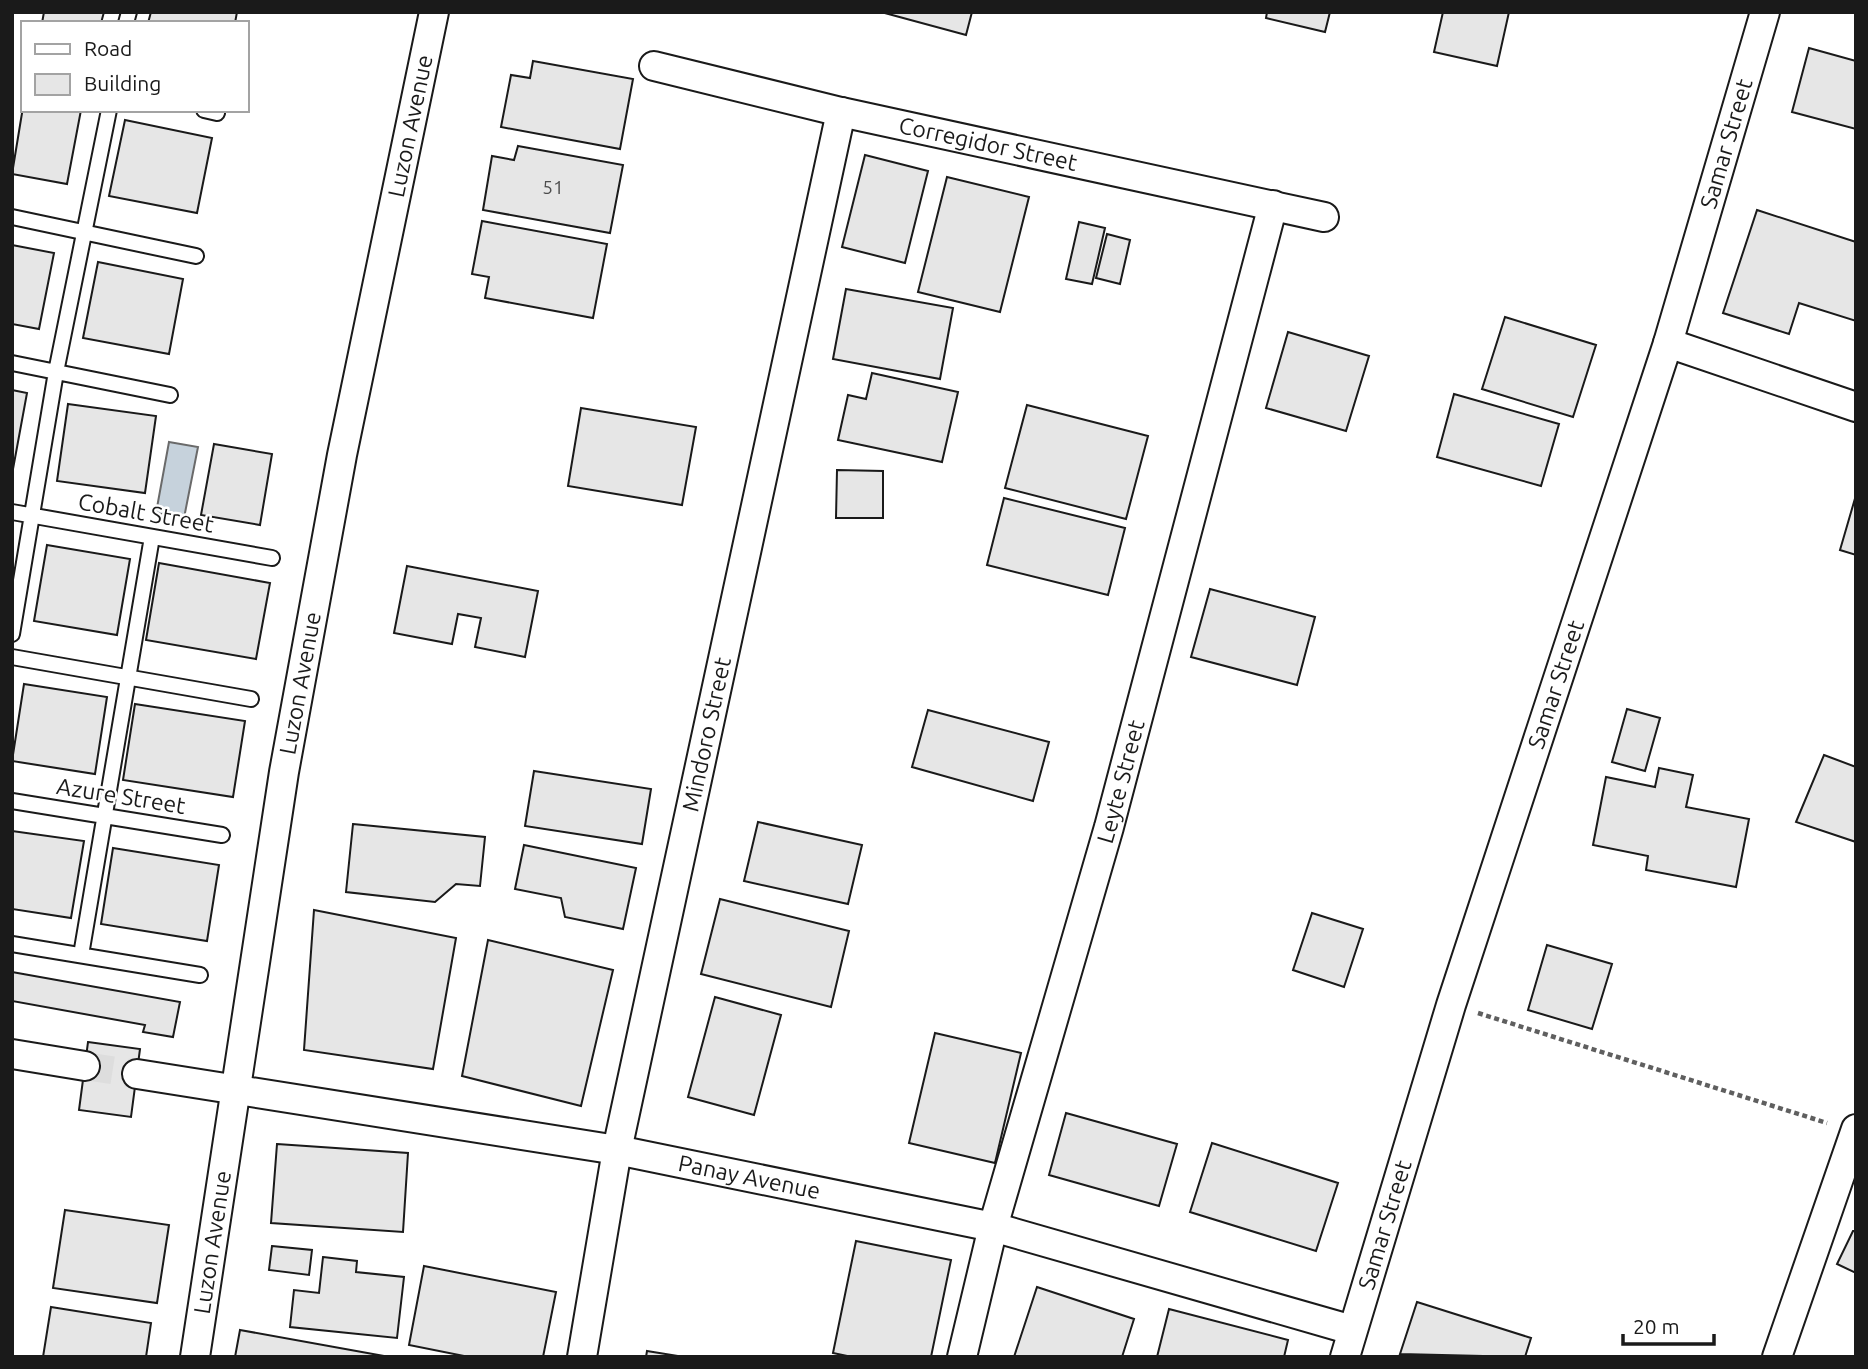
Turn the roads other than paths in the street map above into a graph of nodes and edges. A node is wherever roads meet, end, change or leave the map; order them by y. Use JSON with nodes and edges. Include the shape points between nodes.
{"nodes":[{"id":1,"x":435,"y":12,"type":"edge"},
{"id":2,"x":1765,"y":12,"type":"edge"},
{"id":3,"x":654,"y":66,"type":"dead end"},
{"id":4,"x":109,"y":112,"type":"edge"},
{"id":5,"x":841,"y":112,"type":"junction"},
{"id":6,"x":1273,"y":205,"type":"junction"},
{"id":7,"x":12,"y":217,"type":"edge"},
{"id":8,"x":1324,"y":217,"type":"dead end"},
{"id":9,"x":83,"y":231,"type":"junction"},
{"id":10,"x":196,"y":256,"type":"dead end"},
{"id":11,"x":1668,"y":344,"type":"junction"},
{"id":12,"x":12,"y":363,"type":"edge"},
{"id":13,"x":56,"y":372,"type":"junction"},
{"id":14,"x":170,"y":395,"type":"dead end"},
{"id":15,"x":1856,"y":407,"type":"edge"},
{"id":16,"x":12,"y":512,"type":"edge"},
{"id":17,"x":33,"y":516,"type":"junction"},
{"id":18,"x":152,"y":537,"type":"junction"},
{"id":19,"x":272,"y":558,"type":"dead end"},
{"id":20,"x":12,"y":634,"type":"edge"},
{"id":21,"x":12,"y":657,"type":"edge"},
{"id":22,"x":127,"y":677,"type":"junction"},
{"id":23,"x":251,"y":699,"type":"dead end"},
{"id":24,"x":12,"y":801,"type":"edge"},
{"id":25,"x":103,"y":816,"type":"junction"},
{"id":26,"x":222,"y":835,"type":"dead end"},
{"id":27,"x":12,"y":944,"type":"edge"},
{"id":28,"x":81,"y":955,"type":"junction"},
{"id":29,"x":200,"y":975,"type":"dead end"},
{"id":30,"x":12,"y":1054,"type":"edge"},
{"id":31,"x":85,"y":1066,"type":"tunnel mouth"},
{"id":32,"x":137,"y":1074,"type":"tunnel mouth"},
{"id":33,"x":238,"y":1091,"type":"junction"},
{"id":34,"x":1855,"y":1130,"type":"edge"},
{"id":35,"x":617,"y":1150,"type":"junction"},
{"id":36,"x":993,"y":1227,"type":"junction"},
{"id":37,"x":1352,"y":1330,"type":"junction"},
{"id":38,"x":195,"y":1357,"type":"edge"},
{"id":39,"x":582,"y":1357,"type":"edge"},
{"id":40,"x":962,"y":1357,"type":"edge"},
{"id":41,"x":1345,"y":1357,"type":"edge"},
{"id":42,"x":1777,"y":1357,"type":"edge"}],
"edges":[{"from":1,"to":33,"type":"street","name":"Luzon Avenue","via":[[340,468],[284,772]]},
{"from":2,"to":11,"type":"street","name":"Samar Street"},
{"from":3,"to":5,"type":"street","name":"Corregidor Street"},
{"from":4,"to":9,"type":"lane"},
{"from":5,"to":6,"type":"street","name":"Corregidor Street"},
{"from":5,"to":35,"type":"street","name":"Mindoro Street"},
{"from":6,"to":8,"type":"street","name":"Corregidor Street"},
{"from":6,"to":36,"type":"street","name":"Leyte Street","via":[[1109,827]]},
{"from":7,"to":9,"type":"lane"},
{"from":9,"to":10,"type":"lane"},
{"from":9,"to":13,"type":"lane"},
{"from":11,"to":15,"type":"street"},
{"from":11,"to":37,"type":"street","name":"Samar Street","via":[[1451,1005]]},
{"from":12,"to":13,"type":"lane"},
{"from":13,"to":14,"type":"lane"},
{"from":13,"to":17,"type":"lane"},
{"from":16,"to":17,"type":"lane","name":"Cobalt Street"},
{"from":17,"to":18,"type":"lane","name":"Cobalt Street"},
{"from":17,"to":20,"type":"lane"},
{"from":18,"to":19,"type":"lane","name":"Cobalt Street"},
{"from":18,"to":22,"type":"lane"},
{"from":21,"to":22,"type":"lane"},
{"from":22,"to":23,"type":"lane"},
{"from":22,"to":25,"type":"lane"},
{"from":24,"to":25,"type":"lane","name":"Azure Street"},
{"from":25,"to":26,"type":"lane","name":"Azure Street"},
{"from":25,"to":28,"type":"lane"},
{"from":27,"to":28,"type":"lane"},
{"from":28,"to":29,"type":"lane"},
{"from":30,"to":31,"type":"street"},
{"from":32,"to":33,"type":"street","name":"Panay Avenue"},
{"from":33,"to":35,"type":"street","name":"Panay Avenue"},
{"from":33,"to":38,"type":"street","name":"Luzon Avenue"},
{"from":34,"to":42,"type":"street"},
{"from":35,"to":36,"type":"street","name":"Panay Avenue"},
{"from":35,"to":39,"type":"street","name":"Mindoro Street"},
{"from":36,"to":37,"type":"street","name":"Panay Avenue"},
{"from":36,"to":40,"type":"street","name":"Leyte Street"},
{"from":37,"to":41,"type":"street","name":"Samar Street"}]}
